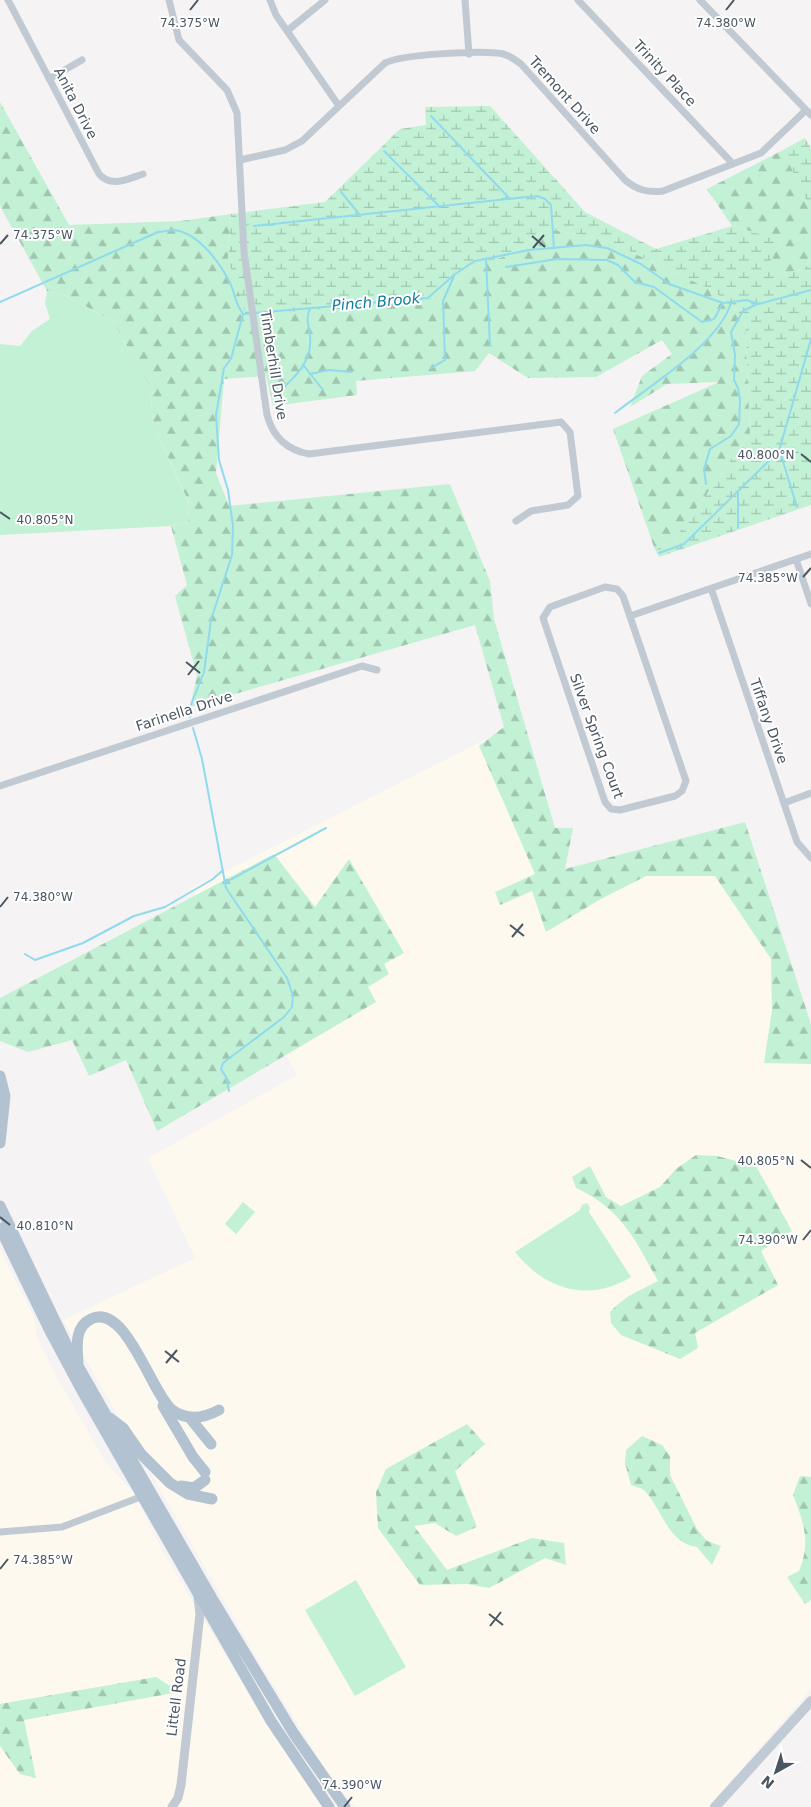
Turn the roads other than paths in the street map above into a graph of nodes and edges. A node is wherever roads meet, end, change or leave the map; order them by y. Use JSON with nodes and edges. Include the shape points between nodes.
{"nodes":[{"id":1,"x":8,"y":0,"type":"edge"},
{"id":2,"x":169,"y":0,"type":"edge"},
{"id":3,"x":270,"y":0,"type":"edge"},
{"id":4,"x":325,"y":0,"type":"edge"},
{"id":5,"x":465,"y":0,"type":"edge"},
{"id":6,"x":578,"y":0,"type":"edge"},
{"id":7,"x":700,"y":0,"type":"edge"},
{"id":8,"x":287,"y":31,"type":"junction"},
{"id":9,"x":469,"y":54,"type":"junction"},
{"id":10,"x":82,"y":60,"type":"dead end"},
{"id":11,"x":49,"y":79,"type":"junction"},
{"id":12,"x":339,"y":106,"type":"junction"},
{"id":13,"x":808,"y":113,"type":"edge"},
{"id":14,"x":240,"y":160,"type":"junction"},
{"id":15,"x":733,"y":164,"type":"junction"},
{"id":16,"x":143,"y":174,"type":"dead end"},
{"id":17,"x":516,"y":521,"type":"dead end"},
{"id":18,"x":811,"y":554,"type":"edge"},
{"id":19,"x":796,"y":559,"type":"junction"},
{"id":20,"x":711,"y":588,"type":"junction"},
{"id":21,"x":811,"y":604,"type":"edge"},
{"id":22,"x":630,"y":616,"type":"junction"},
{"id":23,"x":377,"y":670,"type":"dead end"},
{"id":24,"x":0,"y":786,"type":"edge"},
{"id":25,"x":811,"y":793,"type":"edge"},
{"id":26,"x":784,"y":803,"type":"junction"},
{"id":27,"x":811,"y":858,"type":"edge"},
{"id":28,"x":0,"y":1076,"type":"edge"},
{"id":29,"x":0,"y":1144,"type":"edge"},
{"id":30,"x":0,"y":1206,"type":"edge"},
{"id":31,"x":0,"y":1228,"type":"edge"},
{"id":32,"x":78,"y":1365,"type":"junction"},
{"id":33,"x":153,"y":1382,"type":"junction"},
{"id":34,"x":219,"y":1410,"type":"dead end"},
{"id":35,"x":106,"y":1415,"type":"junction"},
{"id":36,"x":190,"y":1418,"type":"junction"},
{"id":37,"x":211,"y":1444,"type":"dead end"},
{"id":38,"x":170,"y":1482,"type":"junction"},
{"id":39,"x":143,"y":1496,"type":"junction"},
{"id":40,"x":212,"y":1499,"type":"dead end"},
{"id":41,"x":0,"y":1532,"type":"edge"},
{"id":42,"x":196,"y":1588,"type":"junction"},
{"id":43,"x":811,"y":1701,"type":"edge"},
{"id":44,"x":172,"y":1807,"type":"edge"},
{"id":45,"x":329,"y":1807,"type":"edge"},
{"id":46,"x":345,"y":1807,"type":"edge"},
{"id":47,"x":716,"y":1807,"type":"edge"}],
"edges":[{"from":1,"to":11,"type":"street","name":"Anita Drive"},
{"from":2,"to":14,"type":"street","name":"Timberhill Drive","via":[[178,40],[232,98],[237,113]]},
{"from":3,"to":8,"type":"street"},
{"from":4,"to":8,"type":"street"},
{"from":5,"to":9,"type":"street"},
{"from":6,"to":15,"type":"street","name":"Trinity Place"},
{"from":7,"to":13,"type":"street"},
{"from":8,"to":12,"type":"street"},
{"from":9,"to":12,"type":"street","name":"Tremont Drive","via":[[393,59],[379,67]]},
{"from":9,"to":15,"type":"street","name":"Tremont Drive","via":[[498,53],[521,64],[619,174],[640,190],[663,191]]},
{"from":10,"to":11,"type":"street"},
{"from":11,"to":16,"type":"street","name":"Anita Drive","via":[[101,177],[115,182]]},
{"from":12,"to":14,"type":"street","name":"Tremont Drive","via":[[293,147]]},
{"from":13,"to":15,"type":"street","name":"Tremont Drive","via":[[768,148]]},
{"from":14,"to":17,"type":"street","name":"Timberhill Drive","via":[[244,252],[270,424],[279,440],[310,454],[556,421],[565,425],[570,432],[578,496],[568,505],[531,511]]},
{"from":18,"to":19,"type":"street"},
{"from":19,"to":20,"type":"street"},
{"from":19,"to":21,"type":"street"},
{"from":20,"to":22,"type":"street"},
{"from":20,"to":26,"type":"street","name":"Tiffany Drive"},
{"from":22,"to":22,"type":"street","name":"Silver Spring Court","via":[[622,594],[611,587],[550,607],[543,618],[605,802],[616,810],[675,796],[686,782]]},
{"from":23,"to":24,"type":"street","name":"Farinella Drive","via":[[362,666]]},
{"from":25,"to":26,"type":"street"},
{"from":26,"to":27,"type":"street","name":"Tiffany Drive","via":[[797,842]]},
{"from":28,"to":29,"type":"main road","via":[[5,1096]]},
{"from":30,"to":32,"type":"main road"},
{"from":31,"to":39,"type":"main road","via":[[65,1361]]},
{"from":32,"to":33,"type":"main road","via":[[82,1326],[96,1317],[106,1317],[124,1331]]},
{"from":32,"to":35,"type":"main road"},
{"from":33,"to":36,"type":"main road","via":[[171,1409]]},
{"from":33,"to":38,"type":"main road","via":[[154,1389],[205,1476],[194,1488]]},
{"from":34,"to":36,"type":"main road","via":[[208,1416]]},
{"from":35,"to":38,"type":"main road","via":[[123,1428],[141,1454]]},
{"from":35,"to":46,"type":"main road","via":[[294,1734]]},
{"from":36,"to":37,"type":"main road"},
{"from":38,"to":40,"type":"main road","via":[[188,1494]]},
{"from":39,"to":41,"type":"street","via":[[62,1527]]},
{"from":39,"to":42,"type":"main road"},
{"from":42,"to":44,"type":"street","name":"Littell Road","via":[[200,1614],[181,1785]]},
{"from":42,"to":45,"type":"main road","via":[[271,1721]]},
{"from":43,"to":47,"type":"main road"}]}
